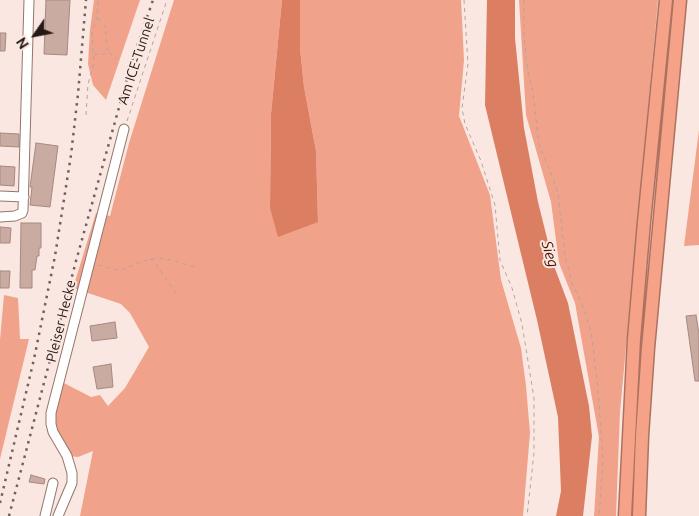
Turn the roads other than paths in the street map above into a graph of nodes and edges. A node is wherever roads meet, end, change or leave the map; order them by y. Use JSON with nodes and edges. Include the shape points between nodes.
{"nodes":[{"id":1,"x":29,"y":0,"type":"edge"},
{"id":2,"x":666,"y":0,"type":"edge"},
{"id":3,"x":680,"y":0,"type":"edge"},
{"id":4,"x":124,"y":129,"type":"road end"},
{"id":5,"x":0,"y":196,"type":"edge"},
{"id":6,"x":24,"y":197,"type":"junction"},
{"id":7,"x":0,"y":217,"type":"edge"},
{"id":8,"x":53,"y":483,"type":"dead end"},
{"id":9,"x":44,"y":516,"type":"edge"},
{"id":10,"x":58,"y":516,"type":"edge"},
{"id":11,"x":625,"y":516,"type":"edge"},
{"id":12,"x":639,"y":516,"type":"edge"}],
"edges":[{"from":1,"to":6,"type":"street"},
{"from":2,"to":11,"type":"highway","via":[[635,329]]},
{"from":3,"to":12,"type":"highway","via":[[650,320]]},
{"from":4,"to":10,"type":"street","name":"Pleiser Hecke","via":[[51,413],[50,424],[72,473],[72,483]]},
{"from":5,"to":6,"type":"street"},
{"from":6,"to":7,"type":"street","via":[[23,210],[19,215]]},
{"from":8,"to":9,"type":"street"}]}
